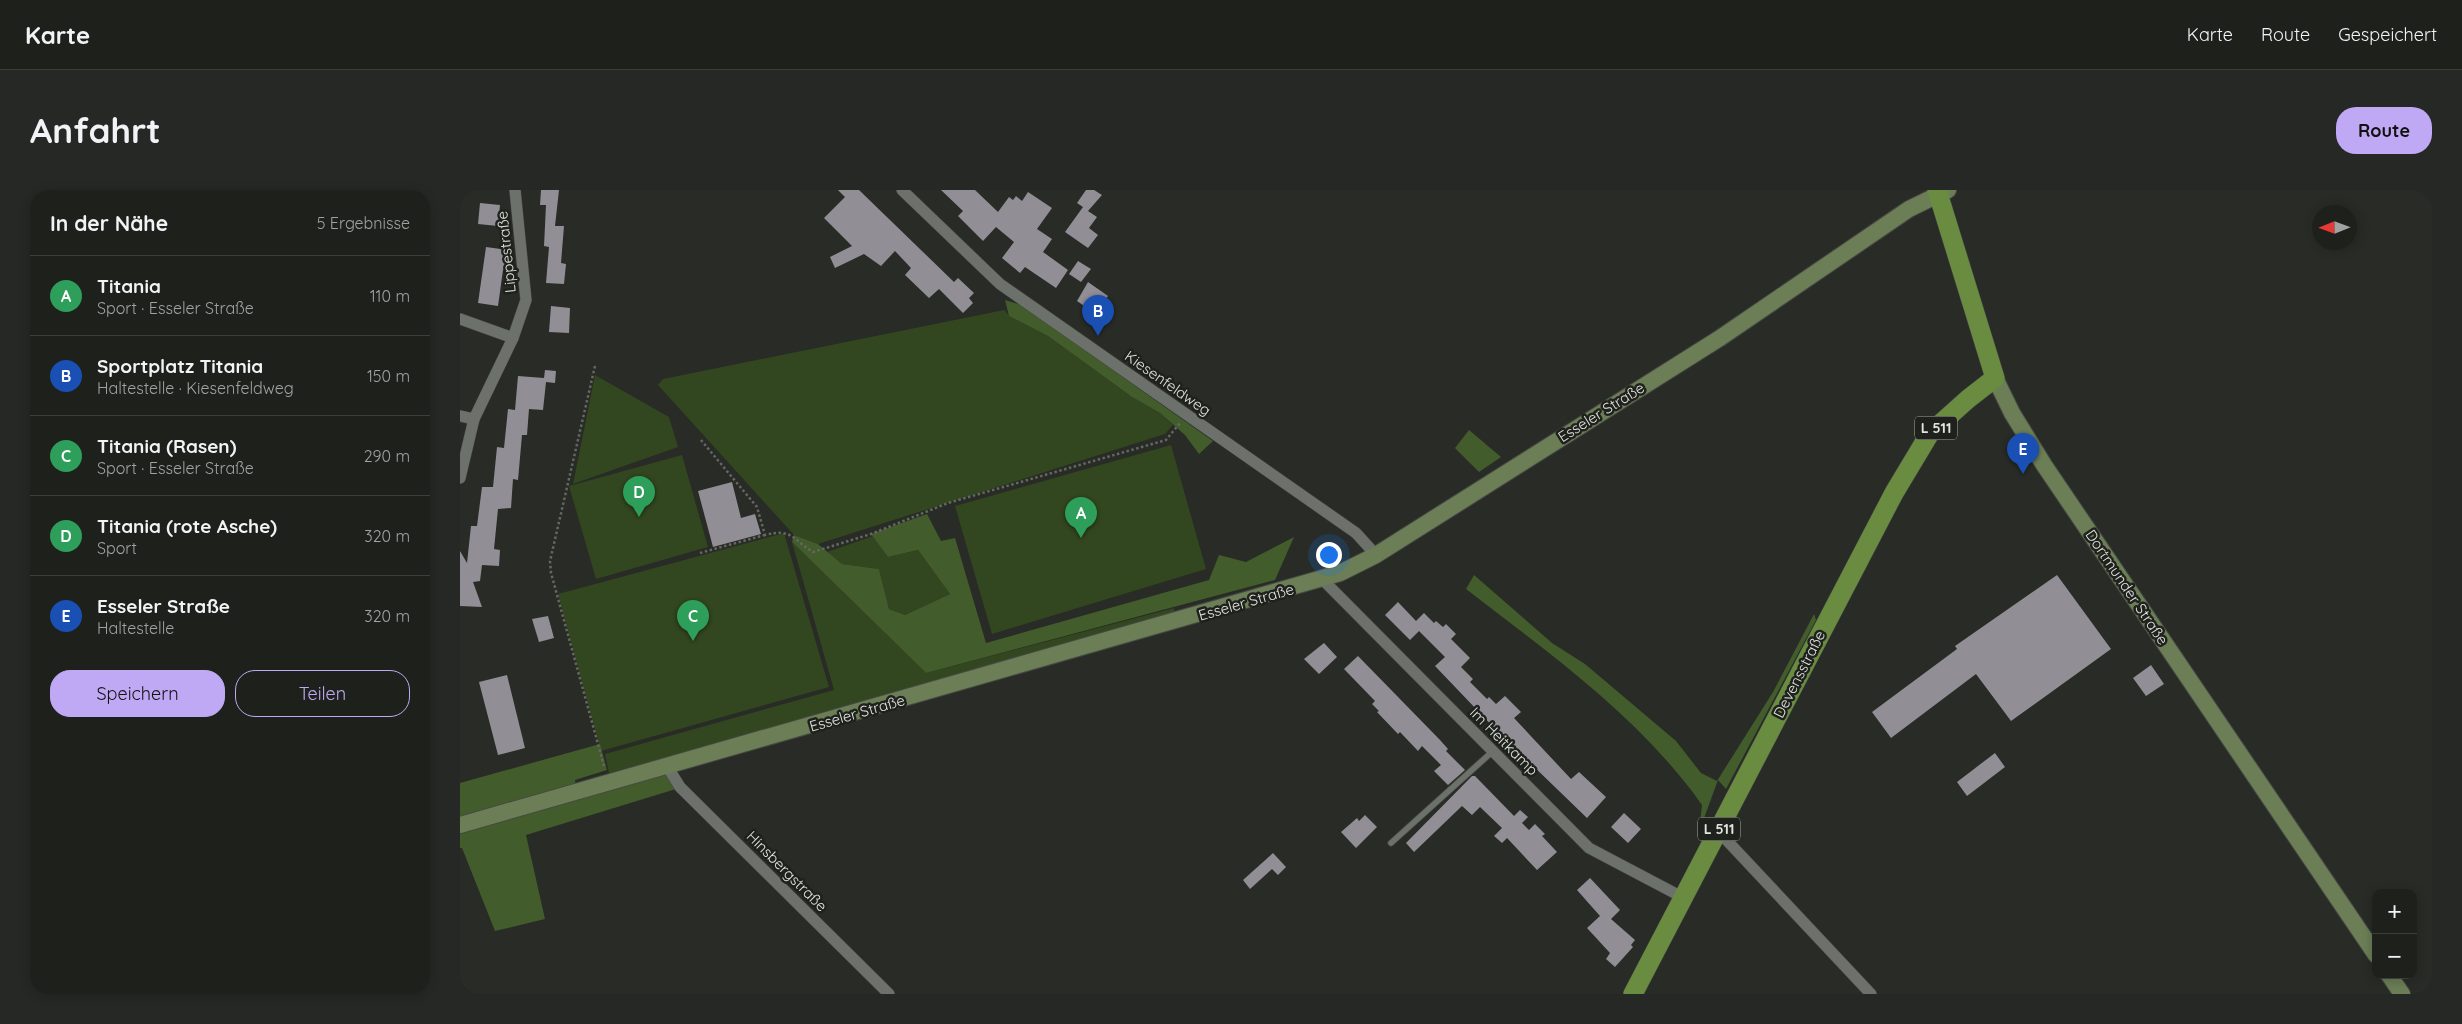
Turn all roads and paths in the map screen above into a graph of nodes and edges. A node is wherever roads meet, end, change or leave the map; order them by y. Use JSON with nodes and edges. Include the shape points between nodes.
{"nodes":[{"id":1,"x":515,"y":190,"type":"edge"},
{"id":2,"x":902,"y":190,"type":"edge"},
{"id":3,"x":1941,"y":191,"type":"edge"},
{"id":4,"x":460,"y":319,"type":"edge"},
{"id":5,"x":513,"y":338,"type":"junction"},
{"id":6,"x":595,"y":366,"type":"dead end"},
{"id":7,"x":1995,"y":378,"type":"junction"},
{"id":8,"x":1187,"y":415,"type":"junction"},
{"id":9,"x":460,"y":416,"type":"edge"},
{"id":10,"x":474,"y":419,"type":"junction"},
{"id":11,"x":701,"y":440,"type":"dead end"},
{"id":12,"x":460,"y":478,"type":"edge"},
{"id":13,"x":765,"y":535,"type":"junction"},
{"id":14,"x":700,"y":553,"type":"dead end"},
{"id":15,"x":1376,"y":555,"type":"junction"},
{"id":16,"x":1323,"y":580,"type":"junction"},
{"id":17,"x":1493,"y":751,"type":"junction"},
{"id":18,"x":604,"y":766,"type":"dead end"},
{"id":19,"x":667,"y":766,"type":"junction"},
{"id":20,"x":460,"y":825,"type":"edge"},
{"id":21,"x":1718,"y":832,"type":"junction"},
{"id":22,"x":1391,"y":843,"type":"dead end"},
{"id":23,"x":1682,"y":898,"type":"junction"},
{"id":24,"x":2372,"y":950,"type":"edge"},
{"id":25,"x":2392,"y":979,"type":"edge"},
{"id":26,"x":889,"y":994,"type":"edge"},
{"id":27,"x":1633,"y":994,"type":"edge"},
{"id":28,"x":1871,"y":994,"type":"edge"},
{"id":29,"x":2402,"y":994,"type":"edge"}],
"edges":[{"from":1,"to":5,"type":"street","name":"Lippestraße","via":[[526,300]]},
{"from":2,"to":8,"type":"street","name":"Kiesenfeldweg","via":[[1000,284]]},
{"from":3,"to":7,"type":"main road","name":"Dortmunder Straße"},
{"from":3,"to":15,"type":"main road","name":"Esseler Straße","via":[[1909,209],[1720,338]]},
{"from":4,"to":5,"type":"street"},
{"from":5,"to":10,"type":"street","name":"Lippestraße"},
{"from":6,"to":18,"type":"path","via":[[550,561]]},
{"from":7,"to":21,"type":"main road","name":"Devensstraße","number":"L 511","via":[[1930,433],[1894,493]]},
{"from":7,"to":24,"type":"main road","name":"Dortmunder Straße","via":[[2044,465]]},
{"from":8,"to":13,"type":"path","via":[[1166,440],[948,503],[871,534],[813,552],[781,531]]},
{"from":8,"to":15,"type":"street","name":"Kiesenfeldweg","via":[[1356,533]]},
{"from":9,"to":10,"type":"street"},
{"from":10,"to":12,"type":"street","name":"Lippestraße"},
{"from":11,"to":13,"type":"path","via":[[756,507]]},
{"from":13,"to":14,"type":"path"},
{"from":15,"to":16,"type":"main road","name":"Esseler Straße"},
{"from":16,"to":17,"type":"street","name":"Im Heitkamp"},
{"from":16,"to":19,"type":"main road","name":"Esseler Straße"},
{"from":17,"to":22,"type":"lane"},
{"from":17,"to":23,"type":"street","name":"Im Heitkamp","via":[[1589,848]]},
{"from":19,"to":20,"type":"main road","name":"Esseler Straße"},
{"from":19,"to":26,"type":"street","name":"Hinsbergstraße","via":[[680,787]]},
{"from":21,"to":23,"type":"main road","name":"Devensstraße","number":"L 511"},
{"from":21,"to":28,"type":"street"},
{"from":23,"to":27,"type":"main road","name":"Devensstraße","number":"L 511"},
{"from":25,"to":29,"type":"main road"}]}
